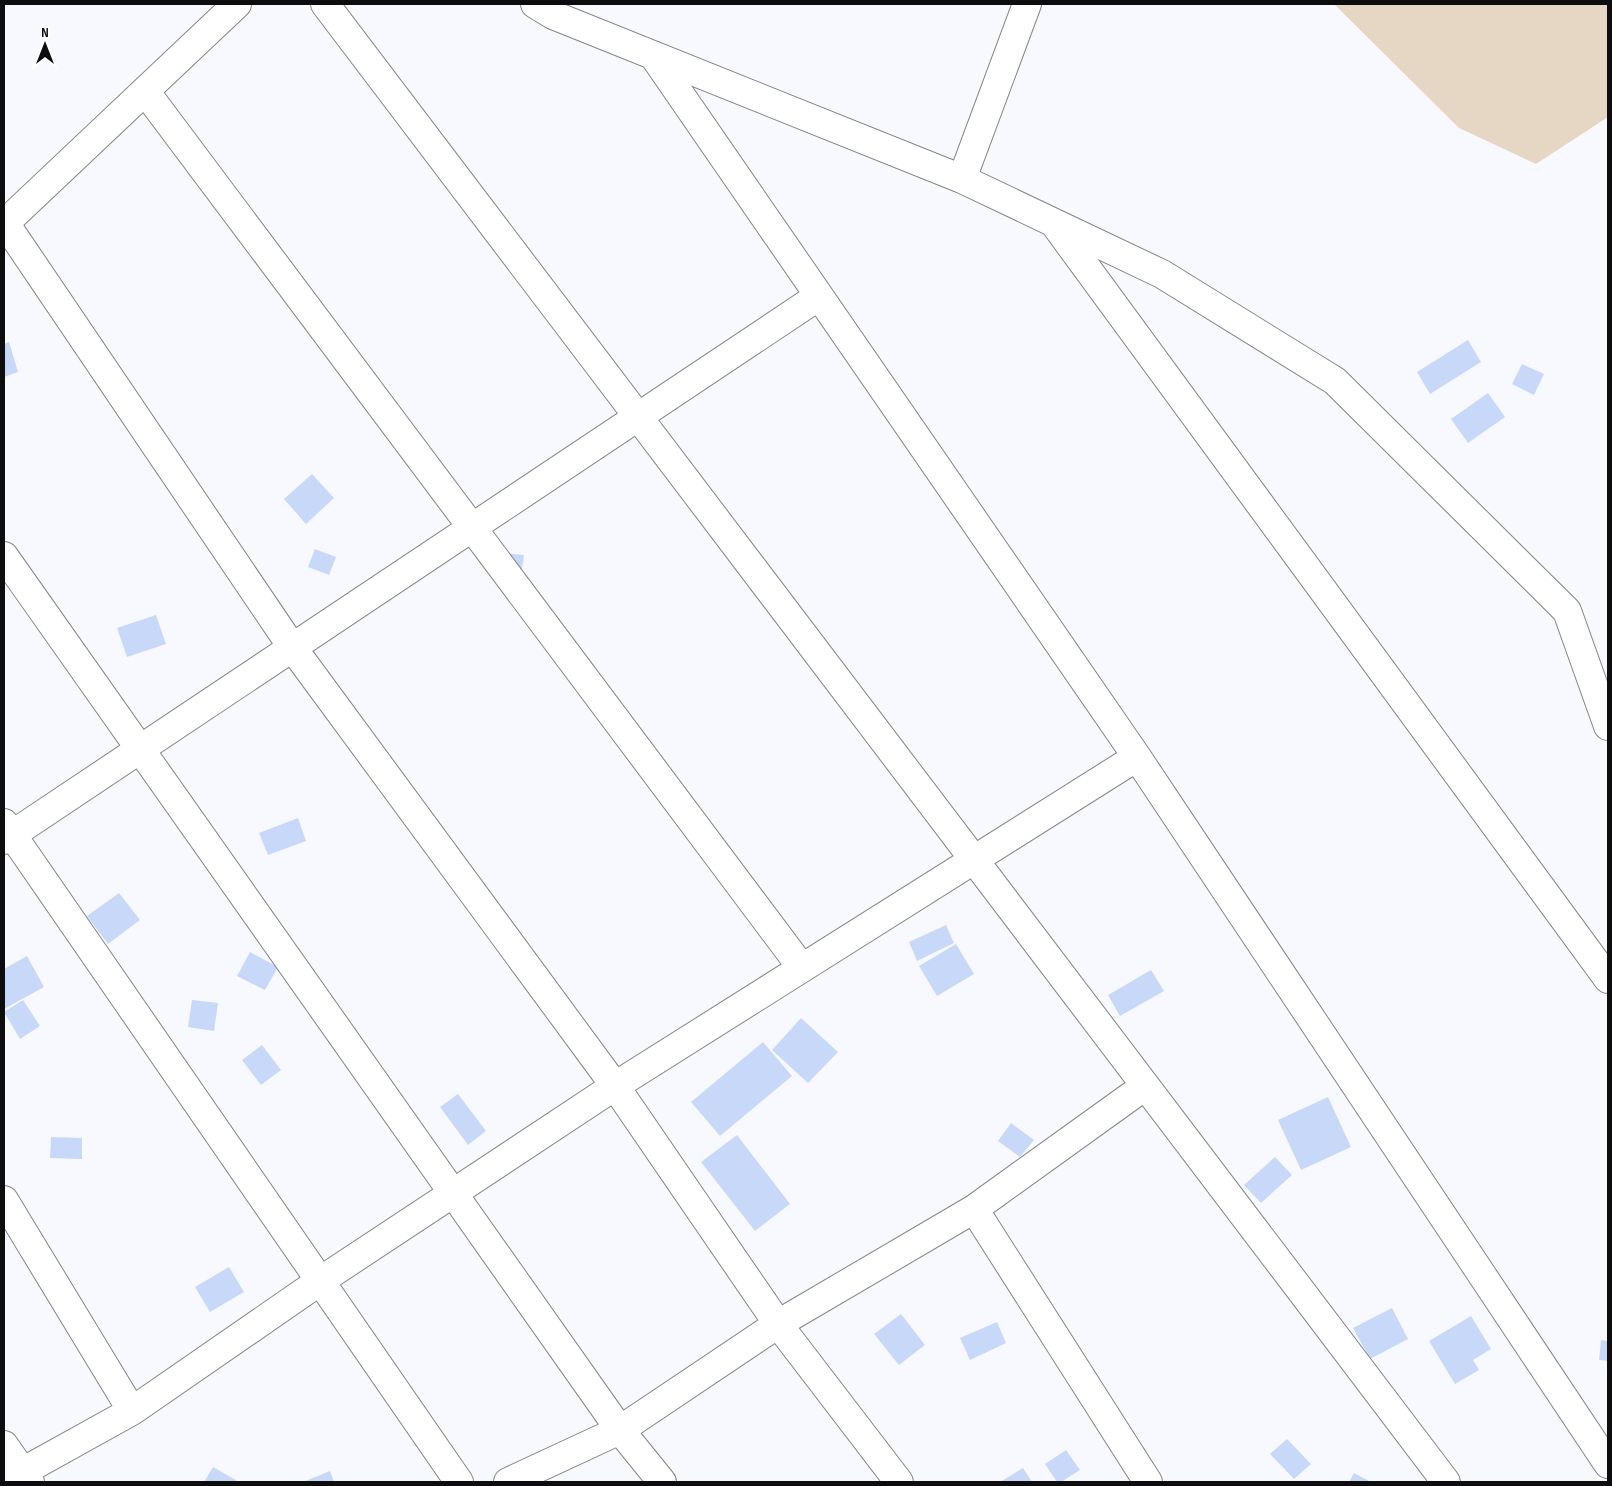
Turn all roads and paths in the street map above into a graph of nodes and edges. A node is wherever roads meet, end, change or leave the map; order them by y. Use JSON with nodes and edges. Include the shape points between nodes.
{"nodes":[{"id":1,"x":237,"y":4,"type":"edge"},
{"id":2,"x":325,"y":4,"type":"edge"},
{"id":3,"x":535,"y":4,"type":"edge"},
{"id":4,"x":1027,"y":4,"type":"edge"},
{"id":5,"x":653,"y":55,"type":"junction"},
{"id":6,"x":145,"y":91,"type":"junction"},
{"id":7,"x":962,"y":180,"type":"junction"},
{"id":8,"x":1054,"y":223,"type":"junction"},
{"id":9,"x":4,"y":224,"type":"edge"},
{"id":10,"x":819,"y":296,"type":"junction"},
{"id":11,"x":638,"y":417,"type":"junction"},
{"id":12,"x":473,"y":527,"type":"junction"},
{"id":13,"x":4,"y":556,"type":"edge"},
{"id":14,"x":292,"y":648,"type":"junction"},
{"id":15,"x":1608,"y":726,"type":"edge"},
{"id":16,"x":140,"y":749,"type":"junction"},
{"id":17,"x":1137,"y":758,"type":"junction"},
{"id":18,"x":6,"y":833,"type":"edge"},
{"id":19,"x":974,"y":860,"type":"junction"},
{"id":20,"x":802,"y":968,"type":"junction"},
{"id":21,"x":1608,"y":979,"type":"edge"},
{"id":22,"x":615,"y":1086,"type":"junction"},
{"id":23,"x":1145,"y":1086,"type":"junction"},
{"id":24,"x":453,"y":1192,"type":"junction"},
{"id":25,"x":4,"y":1200,"type":"edge"},
{"id":26,"x":974,"y":1210,"type":"junction"},
{"id":27,"x":320,"y":1280,"type":"junction"},
{"id":28,"x":778,"y":1324,"type":"junction"},
{"id":29,"x":132,"y":1411,"type":"junction"},
{"id":30,"x":620,"y":1430,"type":"junction"},
{"id":31,"x":4,"y":1445,"type":"edge"},
{"id":32,"x":1608,"y":1464,"type":"edge"},
{"id":33,"x":19,"y":1479,"type":"edge"},
{"id":34,"x":459,"y":1482,"type":"edge"},
{"id":35,"x":508,"y":1482,"type":"edge"},
{"id":36,"x":662,"y":1482,"type":"edge"},
{"id":37,"x":899,"y":1482,"type":"edge"},
{"id":38,"x":1148,"y":1482,"type":"edge"},
{"id":39,"x":1446,"y":1482,"type":"edge"}],
"edges":[{"from":1,"to":6,"type":"street"},
{"from":2,"to":11,"type":"street"},
{"from":3,"to":5,"type":"street","via":[[553,15]]},
{"from":4,"to":7,"type":"street"},
{"from":5,"to":7,"type":"street"},
{"from":5,"to":10,"type":"street"},
{"from":6,"to":9,"type":"street"},
{"from":6,"to":12,"type":"street"},
{"from":7,"to":8,"type":"street"},
{"from":8,"to":15,"type":"street","via":[[1162,274],[1335,381],[1567,611]]},
{"from":8,"to":21,"type":"street"},
{"from":9,"to":14,"type":"street"},
{"from":10,"to":11,"type":"street"},
{"from":10,"to":17,"type":"street"},
{"from":11,"to":12,"type":"street"},
{"from":11,"to":19,"type":"street"},
{"from":12,"to":14,"type":"street"},
{"from":12,"to":20,"type":"street"},
{"from":13,"to":16,"type":"street"},
{"from":14,"to":16,"type":"street"},
{"from":14,"to":22,"type":"street"},
{"from":16,"to":18,"type":"street"},
{"from":16,"to":24,"type":"street"},
{"from":17,"to":19,"type":"street"},
{"from":17,"to":32,"type":"street"},
{"from":18,"to":27,"type":"street"},
{"from":19,"to":20,"type":"street"},
{"from":19,"to":23,"type":"street"},
{"from":20,"to":22,"type":"street"},
{"from":22,"to":24,"type":"street"},
{"from":22,"to":28,"type":"street"},
{"from":23,"to":26,"type":"street"},
{"from":23,"to":39,"type":"street"},
{"from":24,"to":27,"type":"street"},
{"from":24,"to":30,"type":"street"},
{"from":25,"to":29,"type":"street"},
{"from":26,"to":28,"type":"street"},
{"from":26,"to":38,"type":"street"},
{"from":27,"to":29,"type":"street"},
{"from":27,"to":34,"type":"street"},
{"from":28,"to":30,"type":"street"},
{"from":28,"to":37,"type":"street"},
{"from":29,"to":33,"type":"street"},
{"from":30,"to":35,"type":"street"},
{"from":30,"to":36,"type":"street"},
{"from":31,"to":33,"type":"street"}]}
